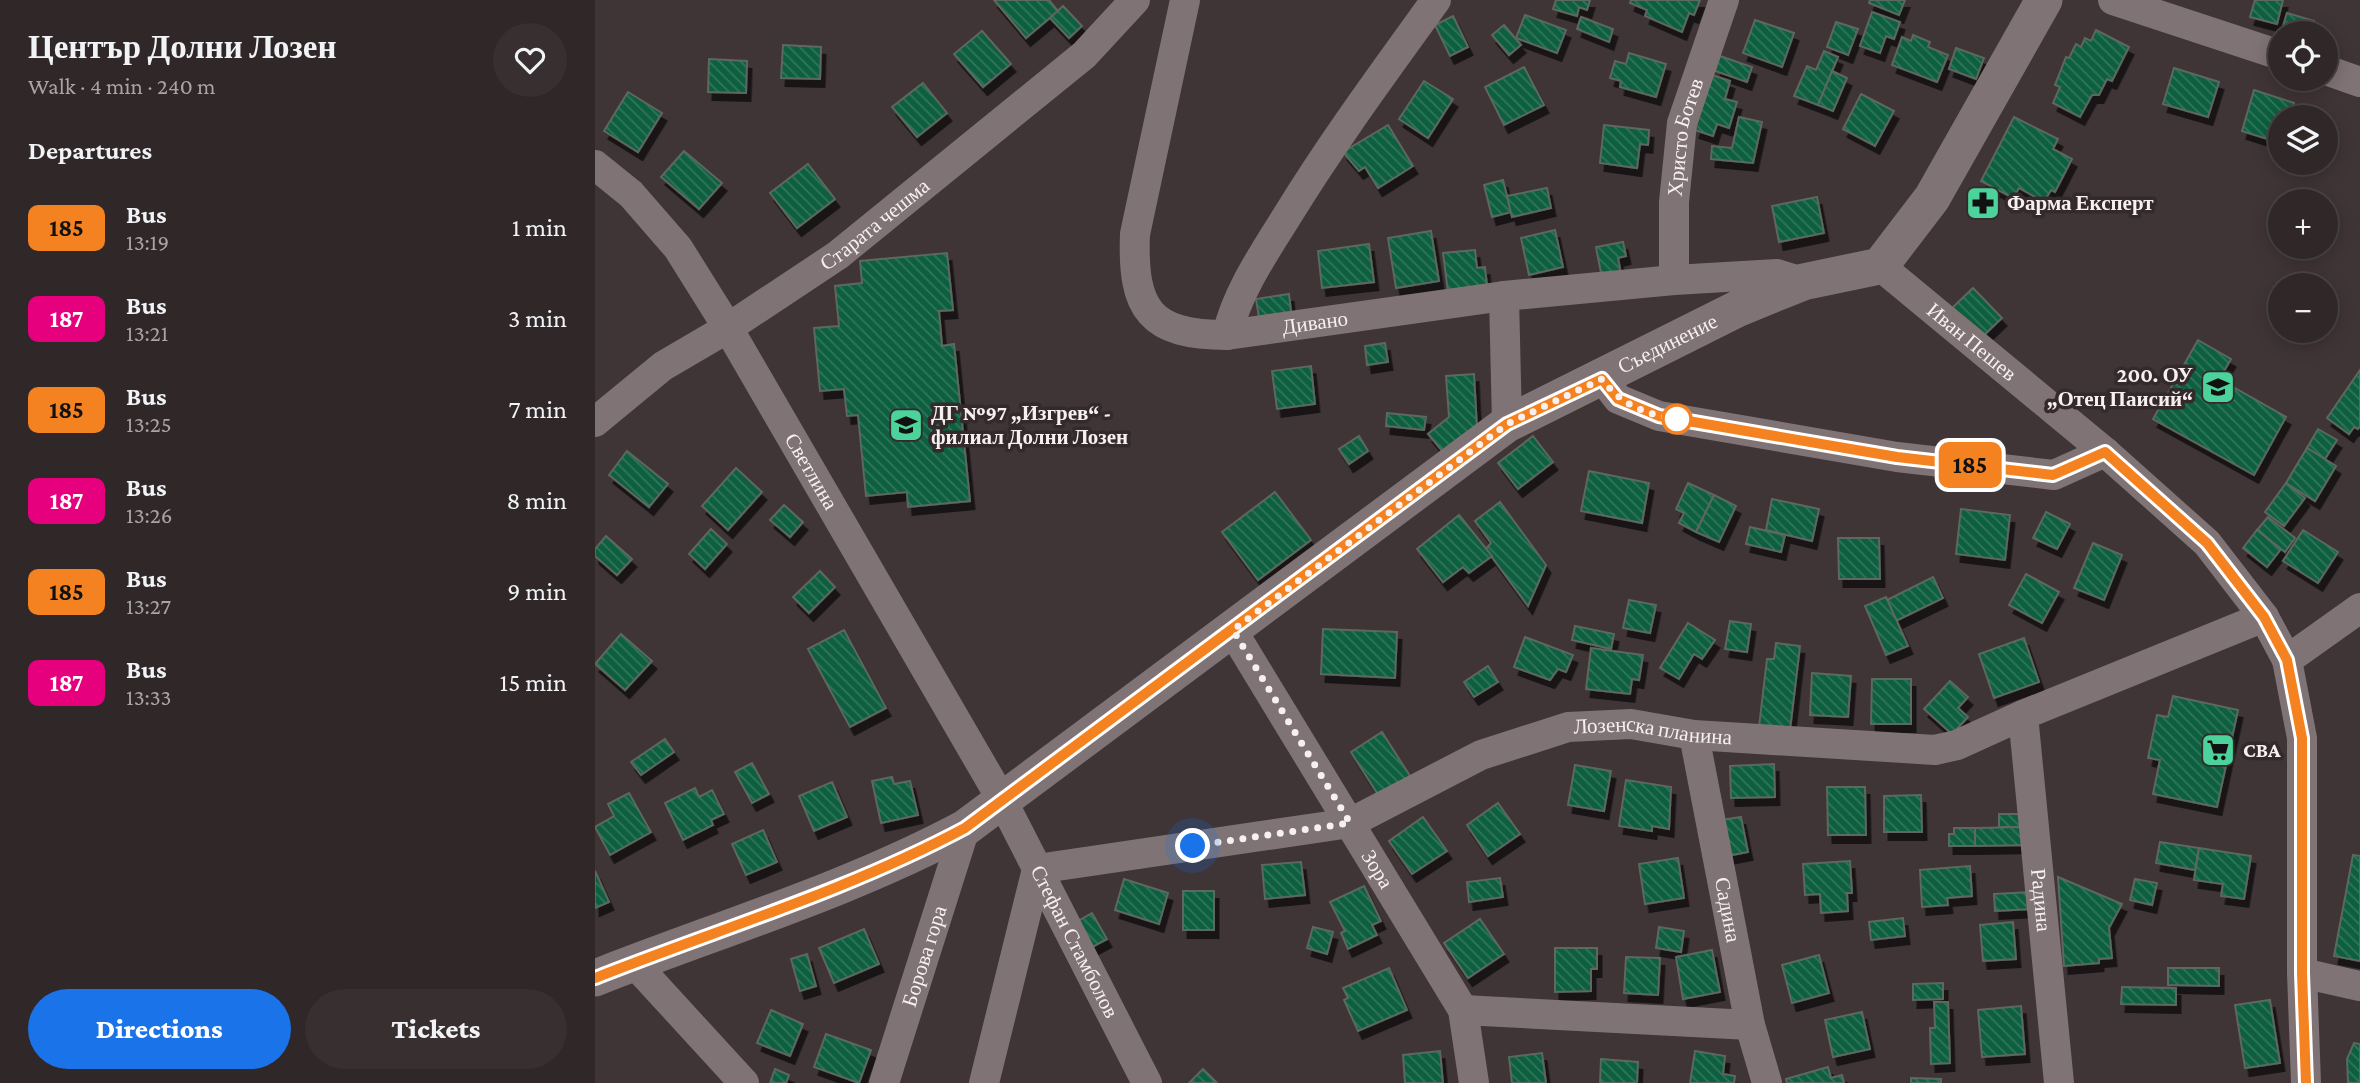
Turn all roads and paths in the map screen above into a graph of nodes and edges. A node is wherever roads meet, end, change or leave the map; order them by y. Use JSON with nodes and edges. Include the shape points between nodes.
{"nodes":[{"id":1,"x":1135,"y":0,"type":"edge"},
{"id":2,"x":1185,"y":0,"type":"edge"},
{"id":3,"x":1436,"y":0,"type":"edge"},
{"id":4,"x":1724,"y":0,"type":"edge"},
{"id":5,"x":2044,"y":0,"type":"edge"},
{"id":6,"x":2113,"y":0,"type":"edge"},
{"id":7,"x":2268,"y":51,"type":"edge"},
{"id":8,"x":2338,"y":74,"type":"edge"},
{"id":9,"x":2360,"y":82,"type":"edge"},
{"id":10,"x":595,"y":165,"type":"edge"},
{"id":11,"x":1880,"y":266,"type":"junction"},
{"id":12,"x":1674,"y":280,"type":"junction"},
{"id":13,"x":1803,"y":282,"type":"junction"},
{"id":14,"x":1504,"y":296,"type":"junction"},
{"id":15,"x":728,"y":328,"type":"junction"},
{"id":16,"x":1227,"y":335,"type":"junction"},
{"id":17,"x":1602,"y":379,"type":"junction"},
{"id":18,"x":595,"y":422,"type":"edge"},
{"id":19,"x":1507,"y":424,"type":"junction"},
{"id":20,"x":2105,"y":452,"type":"junction"},
{"id":21,"x":2360,"y":608,"type":"edge"},
{"id":22,"x":2264,"y":617,"type":"junction"},
{"id":23,"x":1233,"y":630,"type":"junction"},
{"id":24,"x":2287,"y":660,"type":"junction"},
{"id":25,"x":2023,"y":715,"type":"junction"},
{"id":26,"x":1694,"y":735,"type":"junction"},
{"id":27,"x":1002,"y":800,"type":"junction"},
{"id":28,"x":1350,"y":823,"type":"junction"},
{"id":29,"x":965,"y":828,"type":"junction"},
{"id":30,"x":1037,"y":869,"type":"junction"},
{"id":31,"x":633,"y":962,"type":"junction"},
{"id":32,"x":2302,"y":973,"type":"junction"},
{"id":33,"x":595,"y":978,"type":"edge"},
{"id":34,"x":2360,"y":986,"type":"edge"},
{"id":35,"x":1463,"y":1010,"type":"junction"},
{"id":36,"x":1750,"y":1025,"type":"junction"},
{"id":37,"x":744,"y":1083,"type":"edge"},
{"id":38,"x":884,"y":1083,"type":"edge"},
{"id":39,"x":984,"y":1083,"type":"edge"},
{"id":40,"x":1147,"y":1083,"type":"edge"},
{"id":41,"x":1474,"y":1083,"type":"edge"},
{"id":42,"x":1767,"y":1083,"type":"edge"},
{"id":43,"x":2059,"y":1083,"type":"edge"},
{"id":44,"x":2306,"y":1083,"type":"edge"}],
"edges":[{"from":1,"to":15,"type":"street","name":"Старата чешма","via":[[1084,55],[983,139],[838,255]]},
{"from":2,"to":16,"type":"street","name":"Дивано","via":[[1135,234],[1134,266],[1150,313],[1164,327],[1199,335]]},
{"from":3,"to":16,"type":"street","via":[[1336,137],[1248,283]]},
{"from":4,"to":12,"type":"street","name":"Христо Ботев","via":[[1682,123],[1674,202]]},
{"from":5,"to":11,"type":"street","via":[[1933,198]]},
{"from":6,"to":7,"type":"street"},
{"from":8,"to":9,"type":"street"},
{"from":10,"to":15,"type":"street","name":"Светлина","via":[[631,194],[678,248]]},
{"from":11,"to":13,"type":"street","name":"Съединение"},
{"from":11,"to":20,"type":"street","name":"Иван Пешев"},
{"from":12,"to":13,"type":"street","name":"Дивано","via":[[1777,274]]},
{"from":12,"to":14,"type":"street","name":"Дивано"},
{"from":13,"to":17,"type":"street","name":"Съединение","via":[[1739,308]]},
{"from":14,"to":16,"type":"street","name":"Дивано"},
{"from":14,"to":19,"type":"street"},
{"from":15,"to":18,"type":"street","name":"Старата чешма","via":[[663,366]]},
{"from":15,"to":27,"type":"street","name":"Светлина"},
{"from":17,"to":19,"type":"street","name":"Съединение"},
{"from":17,"to":20,"type":"street","via":[[1618,399],[1659,416],[1897,457],[2053,475]]},
{"from":19,"to":23,"type":"street","name":"Съединение"},
{"from":20,"to":22,"type":"street","name":"Иван Пешев","via":[[2207,543]]},
{"from":21,"to":24,"type":"street"},
{"from":22,"to":24,"type":"street","name":"Иван Пешев"},
{"from":22,"to":25,"type":"street","name":"Лозенска планина"},
{"from":23,"to":27,"type":"street","name":"Съединение"},
{"from":23,"to":28,"type":"street","name":"Зора"},
{"from":24,"to":32,"type":"street","name":"Иван Пешев","via":[[2302,738]]},
{"from":25,"to":26,"type":"street","name":"Лозенска планина","via":[[1935,750]]},
{"from":25,"to":43,"type":"street","name":"Радина"},
{"from":26,"to":28,"type":"street","name":"Лозенска планина","via":[[1632,724],[1568,727],[1481,755]]},
{"from":26,"to":36,"type":"street","name":"Садина"},
{"from":27,"to":29,"type":"street","name":"Съединение"},
{"from":27,"to":30,"type":"street","name":"Стефан Стамболов"},
{"from":28,"to":30,"type":"street","name":"Лозенска планина"},
{"from":28,"to":35,"type":"street","name":"Зора"},
{"from":29,"to":31,"type":"street","name":"Съединение","via":[[912,856],[801,902]]},
{"from":29,"to":38,"type":"street","name":"Борова гора"},
{"from":30,"to":39,"type":"street"},
{"from":30,"to":40,"type":"street","name":"Стефан Стамболов"},
{"from":31,"to":33,"type":"street","name":"Съединение"},
{"from":31,"to":37,"type":"street"},
{"from":32,"to":34,"type":"street"},
{"from":32,"to":44,"type":"street","name":"Иван Пешев"},
{"from":35,"to":36,"type":"street"},
{"from":35,"to":41,"type":"street","name":"Зора"},
{"from":36,"to":42,"type":"street","name":"Садина"}]}
